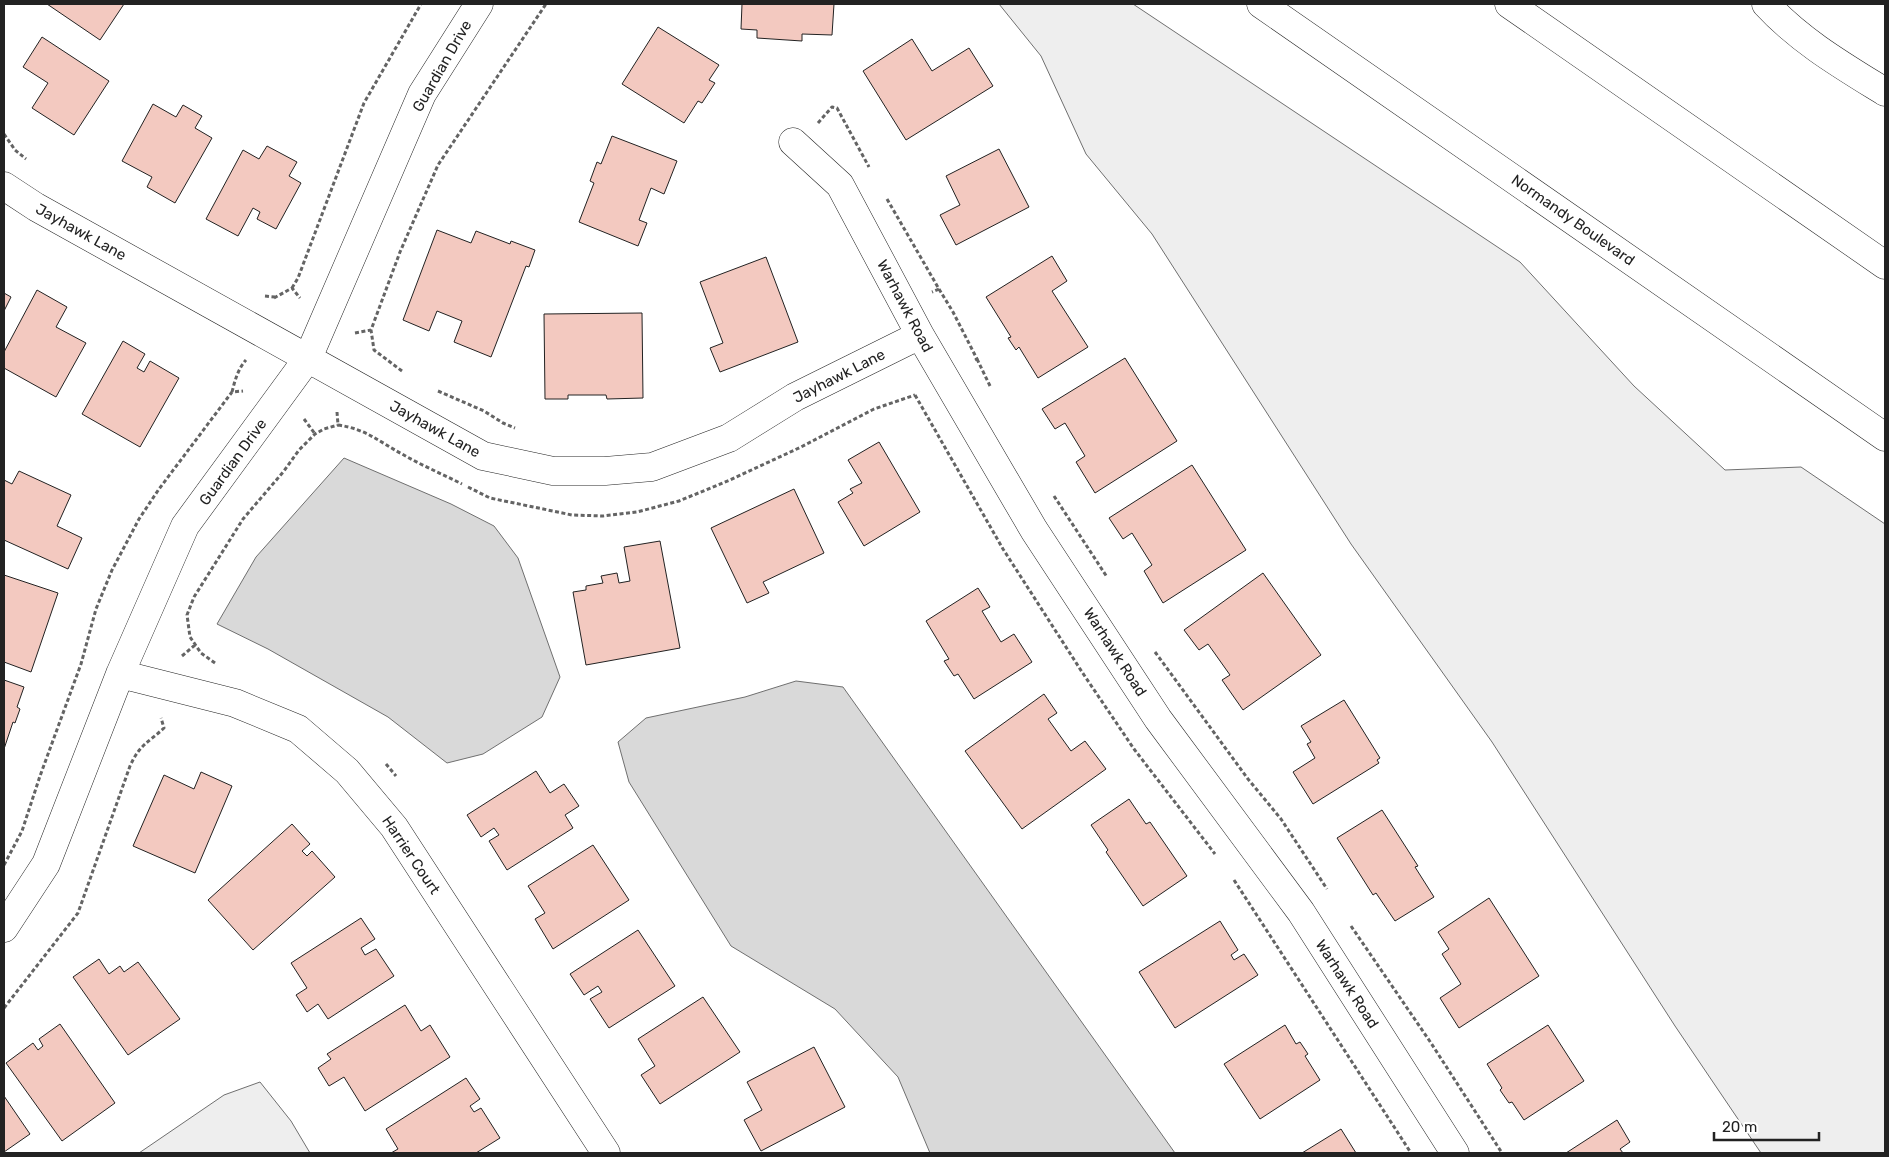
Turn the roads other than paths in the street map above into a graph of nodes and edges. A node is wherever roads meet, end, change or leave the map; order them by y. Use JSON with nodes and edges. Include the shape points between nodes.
{"nodes":[{"id":1,"x":479,"y":4,"type":"edge"},
{"id":2,"x":1261,"y":4,"type":"edge"},
{"id":3,"x":1510,"y":4,"type":"edge"},
{"id":4,"x":1766,"y":4,"type":"edge"},
{"id":5,"x":1885,"y":92,"type":"edge"},
{"id":6,"x":797,"y":145,"type":"road end"},
{"id":7,"x":4,"y":186,"type":"edge"},
{"id":8,"x":1885,"y":265,"type":"edge"},
{"id":9,"x":920,"y":335,"type":"junction"},
{"id":10,"x":308,"y":358,"type":"junction"},
{"id":11,"x":1885,"y":437,"type":"edge"},
{"id":12,"x":120,"y":674,"type":"junction"},
{"id":13,"x":4,"y":928,"type":"edge"},
{"id":14,"x":606,"y":1153,"type":"edge"},
{"id":15,"x":1455,"y":1153,"type":"edge"}],
"edges":[{"from":1,"to":10,"type":"street","name":"Guardian Drive","via":[[422,94]]},
{"from":2,"to":11,"type":"street","name":"Normandy Boulevard"},
{"from":3,"to":8,"type":"street"},
{"from":4,"to":5,"type":"street","via":[[1807,41]]},
{"from":6,"to":9,"type":"street","name":"Warhawk Road","via":[[840,184]]},
{"from":7,"to":10,"type":"street","name":"Jayhawk Lane","via":[[36,207]]},
{"from":9,"to":10,"type":"street","name":"Jayhawk Lane","via":[[795,398],[729,438],[652,467],[605,471],[553,471],[483,456]]},
{"from":9,"to":15,"type":"street","name":"Warhawk Road","via":[[1034,530],[1158,719],[1300,912]]},
{"from":10,"to":12,"type":"street","name":"Guardian Drive","via":[[185,526]]},
{"from":12,"to":13,"type":"street","name":"Guardian Drive","via":[[46,864]]},
{"from":12,"to":14,"type":"street","name":"Harrier Court","via":[[235,703],[298,729],[347,771],[394,827]]}]}
